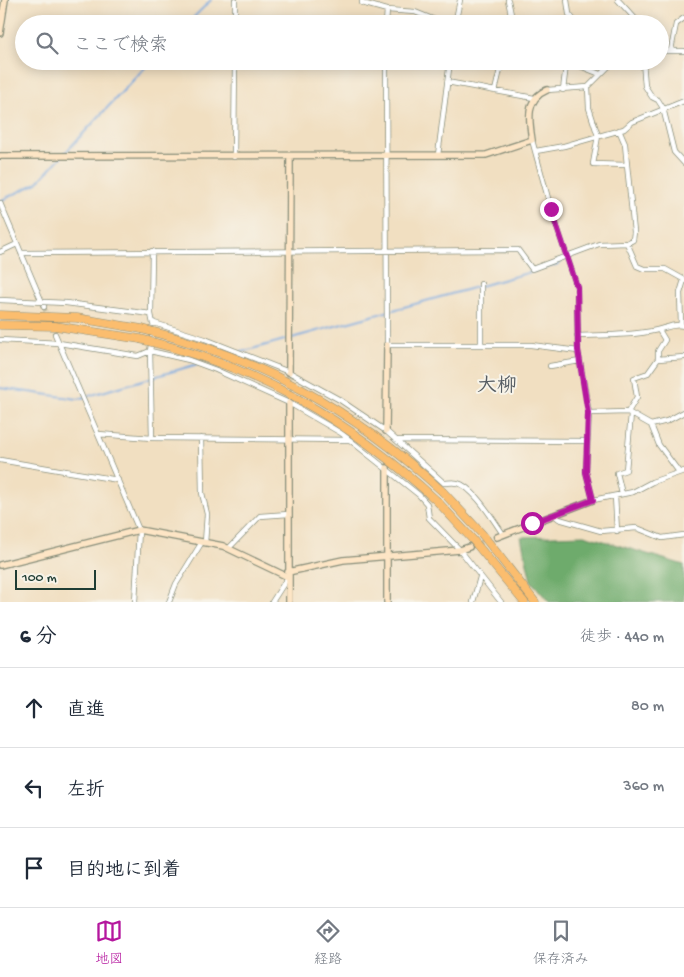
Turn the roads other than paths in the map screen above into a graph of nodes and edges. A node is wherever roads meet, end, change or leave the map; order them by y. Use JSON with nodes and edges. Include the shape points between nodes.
{"nodes":[{"id":1,"x":5,"y":0,"type":"edge"},
{"id":2,"x":236,"y":0,"type":"edge"},
{"id":3,"x":362,"y":0,"type":"edge"},
{"id":4,"x":460,"y":0,"type":"edge"},
{"id":5,"x":508,"y":0,"type":"edge"},
{"id":6,"x":567,"y":0,"type":"edge"},
{"id":7,"x":618,"y":0,"type":"edge"},
{"id":8,"x":387,"y":10,"type":"junction"},
{"id":9,"x":235,"y":15,"type":"edge"},
{"id":10,"x":387,"y":15,"type":"edge"},
{"id":11,"x":422,"y":15,"type":"edge"},
{"id":12,"x":456,"y":15,"type":"edge"},
{"id":13,"x":511,"y":15,"type":"edge"},
{"id":14,"x":571,"y":15,"type":"edge"},
{"id":15,"x":632,"y":15,"type":"edge"},
{"id":16,"x":684,"y":18,"type":"edge"},
{"id":17,"x":0,"y":30,"type":"edge"},
{"id":18,"x":671,"y":50,"type":"joint"},
{"id":19,"x":684,"y":51,"type":"edge"},
{"id":20,"x":235,"y":70,"type":"edge"},
{"id":21,"x":386,"y":70,"type":"edge"},
{"id":22,"x":449,"y":70,"type":"edge"},
{"id":23,"x":500,"y":70,"type":"edge"},
{"id":24,"x":564,"y":70,"type":"edge"},
{"id":25,"x":593,"y":70,"type":"edge"},
{"id":26,"x":604,"y":70,"type":"edge"},
{"id":27,"x":644,"y":70,"type":"edge"},
{"id":28,"x":600,"y":74,"type":"junction"},
{"id":29,"x":447,"y":82,"type":"junction"},
{"id":30,"x":588,"y":87,"type":"junction"},
{"id":31,"x":547,"y":90,"type":"joint"},
{"id":32,"x":563,"y":90,"type":"junction"},
{"id":33,"x":495,"y":91,"type":"junction"},
{"id":34,"x":534,"y":98,"type":"junction"},
{"id":35,"x":684,"y":101,"type":"edge"},
{"id":36,"x":664,"y":108,"type":"junction"},
{"id":37,"x":619,"y":130,"type":"junction"},
{"id":38,"x":598,"y":136,"type":"junction"},
{"id":39,"x":532,"y":140,"type":"junction"},
{"id":40,"x":536,"y":151,"type":"junction"},
{"id":41,"x":386,"y":155,"type":"junction"},
{"id":42,"x":438,"y":155,"type":"junction"},
{"id":43,"x":0,"y":156,"type":"edge"},
{"id":44,"x":290,"y":156,"type":"junction"},
{"id":45,"x":234,"y":157,"type":"junction"},
{"id":46,"x":684,"y":163,"type":"edge"},
{"id":47,"x":627,"y":165,"type":"junction"},
{"id":48,"x":0,"y":203,"type":"edge"},
{"id":49,"x":627,"y":243,"type":"junction"},
{"id":50,"x":17,"y":244,"type":"junction"},
{"id":51,"x":289,"y":250,"type":"junction"},
{"id":52,"x":385,"y":250,"type":"junction"},
{"id":53,"x":152,"y":251,"type":"junction"},
{"id":54,"x":0,"y":252,"type":"edge"},
{"id":55,"x":21,"y":253,"type":"junction"},
{"id":56,"x":568,"y":257,"type":"junction"},
{"id":57,"x":683,"y":279,"type":"edge"},
{"id":58,"x":481,"y":284,"type":"dead end"},
{"id":59,"x":0,"y":300,"type":"edge"},
{"id":60,"x":41,"y":301,"type":"junction"},
{"id":61,"x":44,"y":307,"type":"tunnel mouth"},
{"id":62,"x":151,"y":314,"type":"junction"},
{"id":63,"x":0,"y":315,"type":"edge"},
{"id":64,"x":154,"y":323,"type":"junction"},
{"id":65,"x":0,"y":325,"type":"edge"},
{"id":66,"x":682,"y":326,"type":"edge"},
{"id":67,"x":659,"y":330,"type":"junction"},
{"id":68,"x":55,"y":334,"type":"tunnel mouth"},
{"id":69,"x":577,"y":336,"type":"junction"},
{"id":70,"x":0,"y":340,"type":"edge"},
{"id":71,"x":59,"y":342,"type":"junction"},
{"id":72,"x":387,"y":345,"type":"junction"},
{"id":73,"x":481,"y":345,"type":"junction"},
{"id":74,"x":578,"y":350,"type":"junction"},
{"id":75,"x":150,"y":351,"type":"junction"},
{"id":76,"x":684,"y":357,"type":"edge"},
{"id":77,"x":658,"y":359,"type":"junction"},
{"id":78,"x":580,"y":360,"type":"junction"},
{"id":79,"x":550,"y":366,"type":"dead end"},
{"id":80,"x":289,"y":372,"type":"junction"},
{"id":81,"x":289,"y":402,"type":"junction"},
{"id":82,"x":684,"y":412,"type":"edge"},
{"id":83,"x":588,"y":413,"type":"junction"},
{"id":84,"x":630,"y":413,"type":"junction"},
{"id":85,"x":651,"y":425,"type":"junction"},
{"id":86,"x":386,"y":432,"type":"junction"},
{"id":87,"x":98,"y":434,"type":"junction"},
{"id":88,"x":152,"y":438,"type":"junction"},
{"id":89,"x":201,"y":438,"type":"junction"},
{"id":90,"x":289,"y":440,"type":"junction"},
{"id":91,"x":351,"y":440,"type":"junction"},
{"id":92,"x":396,"y":440,"type":"junction"},
{"id":93,"x":587,"y":441,"type":"junction"},
{"id":94,"x":0,"y":460,"type":"edge"},
{"id":95,"x":387,"y":468,"type":"junction"},
{"id":96,"x":682,"y":471,"type":"edge"},
{"id":97,"x":118,"y":480,"type":"junction"},
{"id":98,"x":622,"y":494,"type":"junction"},
{"id":99,"x":615,"y":496,"type":"junction"},
{"id":100,"x":593,"y":500,"type":"junction"},
{"id":101,"x":289,"y":514,"type":"junction"},
{"id":102,"x":554,"y":515,"type":"junction"},
{"id":103,"x":139,"y":530,"type":"junction"},
{"id":104,"x":617,"y":530,"type":"junction"},
{"id":105,"x":500,"y":535,"type":"joint"},
{"id":106,"x":684,"y":535,"type":"edge"},
{"id":107,"x":203,"y":542,"type":"junction"},
{"id":108,"x":469,"y":547,"type":"tunnel mouth"},
{"id":109,"x":229,"y":548,"type":"junction"},
{"id":110,"x":460,"y":550,"type":"junction"},
{"id":111,"x":386,"y":555,"type":"junction"},
{"id":112,"x":0,"y":567,"type":"edge"},
{"id":113,"x":288,"y":575,"type":"junction"},
{"id":114,"x":480,"y":577,"type":"junction"},
{"id":115,"x":135,"y":602,"type":"edge"},
{"id":116,"x":169,"y":602,"type":"edge"},
{"id":117,"x":272,"y":602,"type":"edge"},
{"id":118,"x":289,"y":602,"type":"edge"},
{"id":119,"x":387,"y":602,"type":"edge"},
{"id":120,"x":474,"y":602,"type":"edge"},
{"id":121,"x":501,"y":602,"type":"edge"},
{"id":122,"x":524,"y":602,"type":"edge"},
{"id":123,"x":535,"y":602,"type":"edge"}],
"edges":[{"from":1,"to":17,"type":"street"},
{"from":2,"to":9,"type":"street"},
{"from":3,"to":8,"type":"street","via":[[362,3]]},
{"from":4,"to":12,"type":"street"},
{"from":5,"to":13,"type":"street"},
{"from":6,"to":14,"type":"street"},
{"from":7,"to":15,"type":"street"},
{"from":8,"to":10,"type":"street"},
{"from":8,"to":11,"type":"street"},
{"from":16,"to":18,"type":"street","via":[[676,24]]},
{"from":18,"to":19,"type":"street"},
{"from":20,"to":45,"type":"street"},
{"from":21,"to":41,"type":"street"},
{"from":22,"to":29,"type":"street"},
{"from":23,"to":33,"type":"street"},
{"from":24,"to":32,"type":"street"},
{"from":25,"to":28,"type":"street"},
{"from":26,"to":28,"type":"street"},
{"from":27,"to":36,"type":"street","via":[[645,86]]},
{"from":28,"to":30,"type":"street"},
{"from":29,"to":33,"type":"street"},
{"from":29,"to":42,"type":"street"},
{"from":30,"to":32,"type":"street"},
{"from":30,"to":38,"type":"street","via":[[588,108]]},
{"from":31,"to":32,"type":"street"},
{"from":31,"to":34,"type":"street"},
{"from":33,"to":34,"type":"street"},
{"from":34,"to":39,"type":"street","via":[[529,121]]},
{"from":35,"to":36,"type":"street"},
{"from":36,"to":37,"type":"street"},
{"from":36,"to":46,"type":"street","via":[[674,152]]},
{"from":37,"to":38,"type":"street"},
{"from":37,"to":47,"type":"street","via":[[625,144]]},
{"from":38,"to":40,"type":"street"},
{"from":38,"to":47,"type":"street","via":[[593,164]]},
{"from":39,"to":40,"type":"street"},
{"from":39,"to":42,"type":"street","via":[[486,154]]},
{"from":40,"to":56,"type":"street"},
{"from":41,"to":42,"type":"street"},
{"from":41,"to":44,"type":"street"},
{"from":41,"to":52,"type":"street"},
{"from":43,"to":45,"type":"street"},
{"from":44,"to":45,"type":"street"},
{"from":44,"to":51,"type":"street"},
{"from":47,"to":49,"type":"street","via":[[634,232],[633,240]]},
{"from":48,"to":50,"type":"street"},
{"from":49,"to":56,"type":"street","via":[[599,244]]},
{"from":49,"to":57,"type":"street","via":[[636,266],[665,270]]},
{"from":50,"to":54,"type":"street"},
{"from":50,"to":55,"type":"street"},
{"from":51,"to":52,"type":"street"},
{"from":51,"to":53,"type":"street"},
{"from":51,"to":80,"type":"street"},
{"from":52,"to":56,"type":"street","via":[[518,250],[532,269]]},
{"from":52,"to":72,"type":"street"},
{"from":53,"to":55,"type":"street"},
{"from":53,"to":62,"type":"street"},
{"from":55,"to":60,"type":"street"},
{"from":56,"to":69,"type":"street","via":[[577,287]]},
{"from":57,"to":66,"type":"street","via":[[680,293]]},
{"from":58,"to":73,"type":"street"},
{"from":59,"to":60,"type":"street"},
{"from":60,"to":61,"type":"street"},
{"from":60,"to":62,"type":"street"},
{"from":62,"to":64,"type":"street"},
{"from":63,"to":123,"type":"highway","bridge":true,"via":[[77,318],[142,329],[227,355],[307,391],[381,440],[443,492],[482,534]]},
{"from":64,"to":75,"type":"street"},
{"from":64,"to":80,"type":"street"},
{"from":65,"to":122,"type":"highway","bridge":true,"via":[[62,327],[140,339],[230,366],[300,399],[373,446],[437,501]]},
{"from":66,"to":67,"type":"street"},
{"from":67,"to":69,"type":"street"},
{"from":67,"to":77,"type":"street","via":[[665,340]]},
{"from":68,"to":71,"type":"street"},
{"from":69,"to":74,"type":"street"},
{"from":70,"to":71,"type":"street"},
{"from":71,"to":75,"type":"street","via":[[138,356]]},
{"from":71,"to":87,"type":"street"},
{"from":72,"to":73,"type":"street"},
{"from":72,"to":86,"type":"street"},
{"from":73,"to":74,"type":"street","via":[[531,345]]},
{"from":74,"to":78,"type":"street"},
{"from":75,"to":81,"type":"street","via":[[216,370]]},
{"from":75,"to":88,"type":"street"},
{"from":76,"to":77,"type":"street"},
{"from":77,"to":84,"type":"street","via":[[648,372],[634,378],[637,397]]},
{"from":78,"to":79,"type":"street"},
{"from":78,"to":83,"type":"street"},
{"from":80,"to":86,"type":"street","via":[[340,400]]},
{"from":81,"to":90,"type":"street"},
{"from":81,"to":91,"type":"street"},
{"from":82,"to":85,"type":"street"},
{"from":83,"to":84,"type":"street"},
{"from":83,"to":93,"type":"street"},
{"from":84,"to":85,"type":"street"},
{"from":84,"to":98,"type":"street","via":[[626,470],[617,473]]},
{"from":85,"to":96,"type":"street","via":[[658,445]]},
{"from":86,"to":92,"type":"street"},
{"from":87,"to":88,"type":"street"},
{"from":87,"to":97,"type":"street"},
{"from":88,"to":89,"type":"street"},
{"from":89,"to":90,"type":"street"},
{"from":89,"to":107,"type":"street","via":[[202,493],[207,514]]},
{"from":90,"to":91,"type":"street"},
{"from":90,"to":101,"type":"street"},
{"from":91,"to":95,"type":"street"},
{"from":92,"to":93,"type":"street"},
{"from":92,"to":105,"type":"street","via":[[444,483],[457,482],[464,486],[484,506]]},
{"from":93,"to":100,"type":"street","via":[[586,472]]},
{"from":94,"to":97,"type":"street"},
{"from":95,"to":110,"type":"street","via":[[424,500],[430,518]]},
{"from":95,"to":111,"type":"street"},
{"from":96,"to":98,"type":"street"},
{"from":97,"to":103,"type":"street"},
{"from":98,"to":99,"type":"street"},
{"from":99,"to":100,"type":"street"},
{"from":99,"to":104,"type":"street"},
{"from":100,"to":102,"type":"street"},
{"from":101,"to":109,"type":"street","via":[[260,516]]},
{"from":101,"to":113,"type":"street"},
{"from":102,"to":104,"type":"street","via":[[601,531]]},
{"from":102,"to":105,"type":"street"},
{"from":103,"to":107,"type":"street"},
{"from":103,"to":112,"type":"street"},
{"from":103,"to":115,"type":"street"},
{"from":104,"to":106,"type":"street","via":[[637,528],[662,538]]},
{"from":107,"to":109,"type":"street"},
{"from":107,"to":116,"type":"street","via":[[176,584]]},
{"from":108,"to":110,"type":"street"},
{"from":109,"to":113,"type":"street"},
{"from":110,"to":111,"type":"street"},
{"from":110,"to":114,"type":"street"},
{"from":111,"to":113,"type":"street","via":[[343,560]]},
{"from":111,"to":119,"type":"street"},
{"from":113,"to":117,"type":"street"},
{"from":113,"to":118,"type":"street"},
{"from":114,"to":120,"type":"street"},
{"from":114,"to":121,"type":"street"}]}
